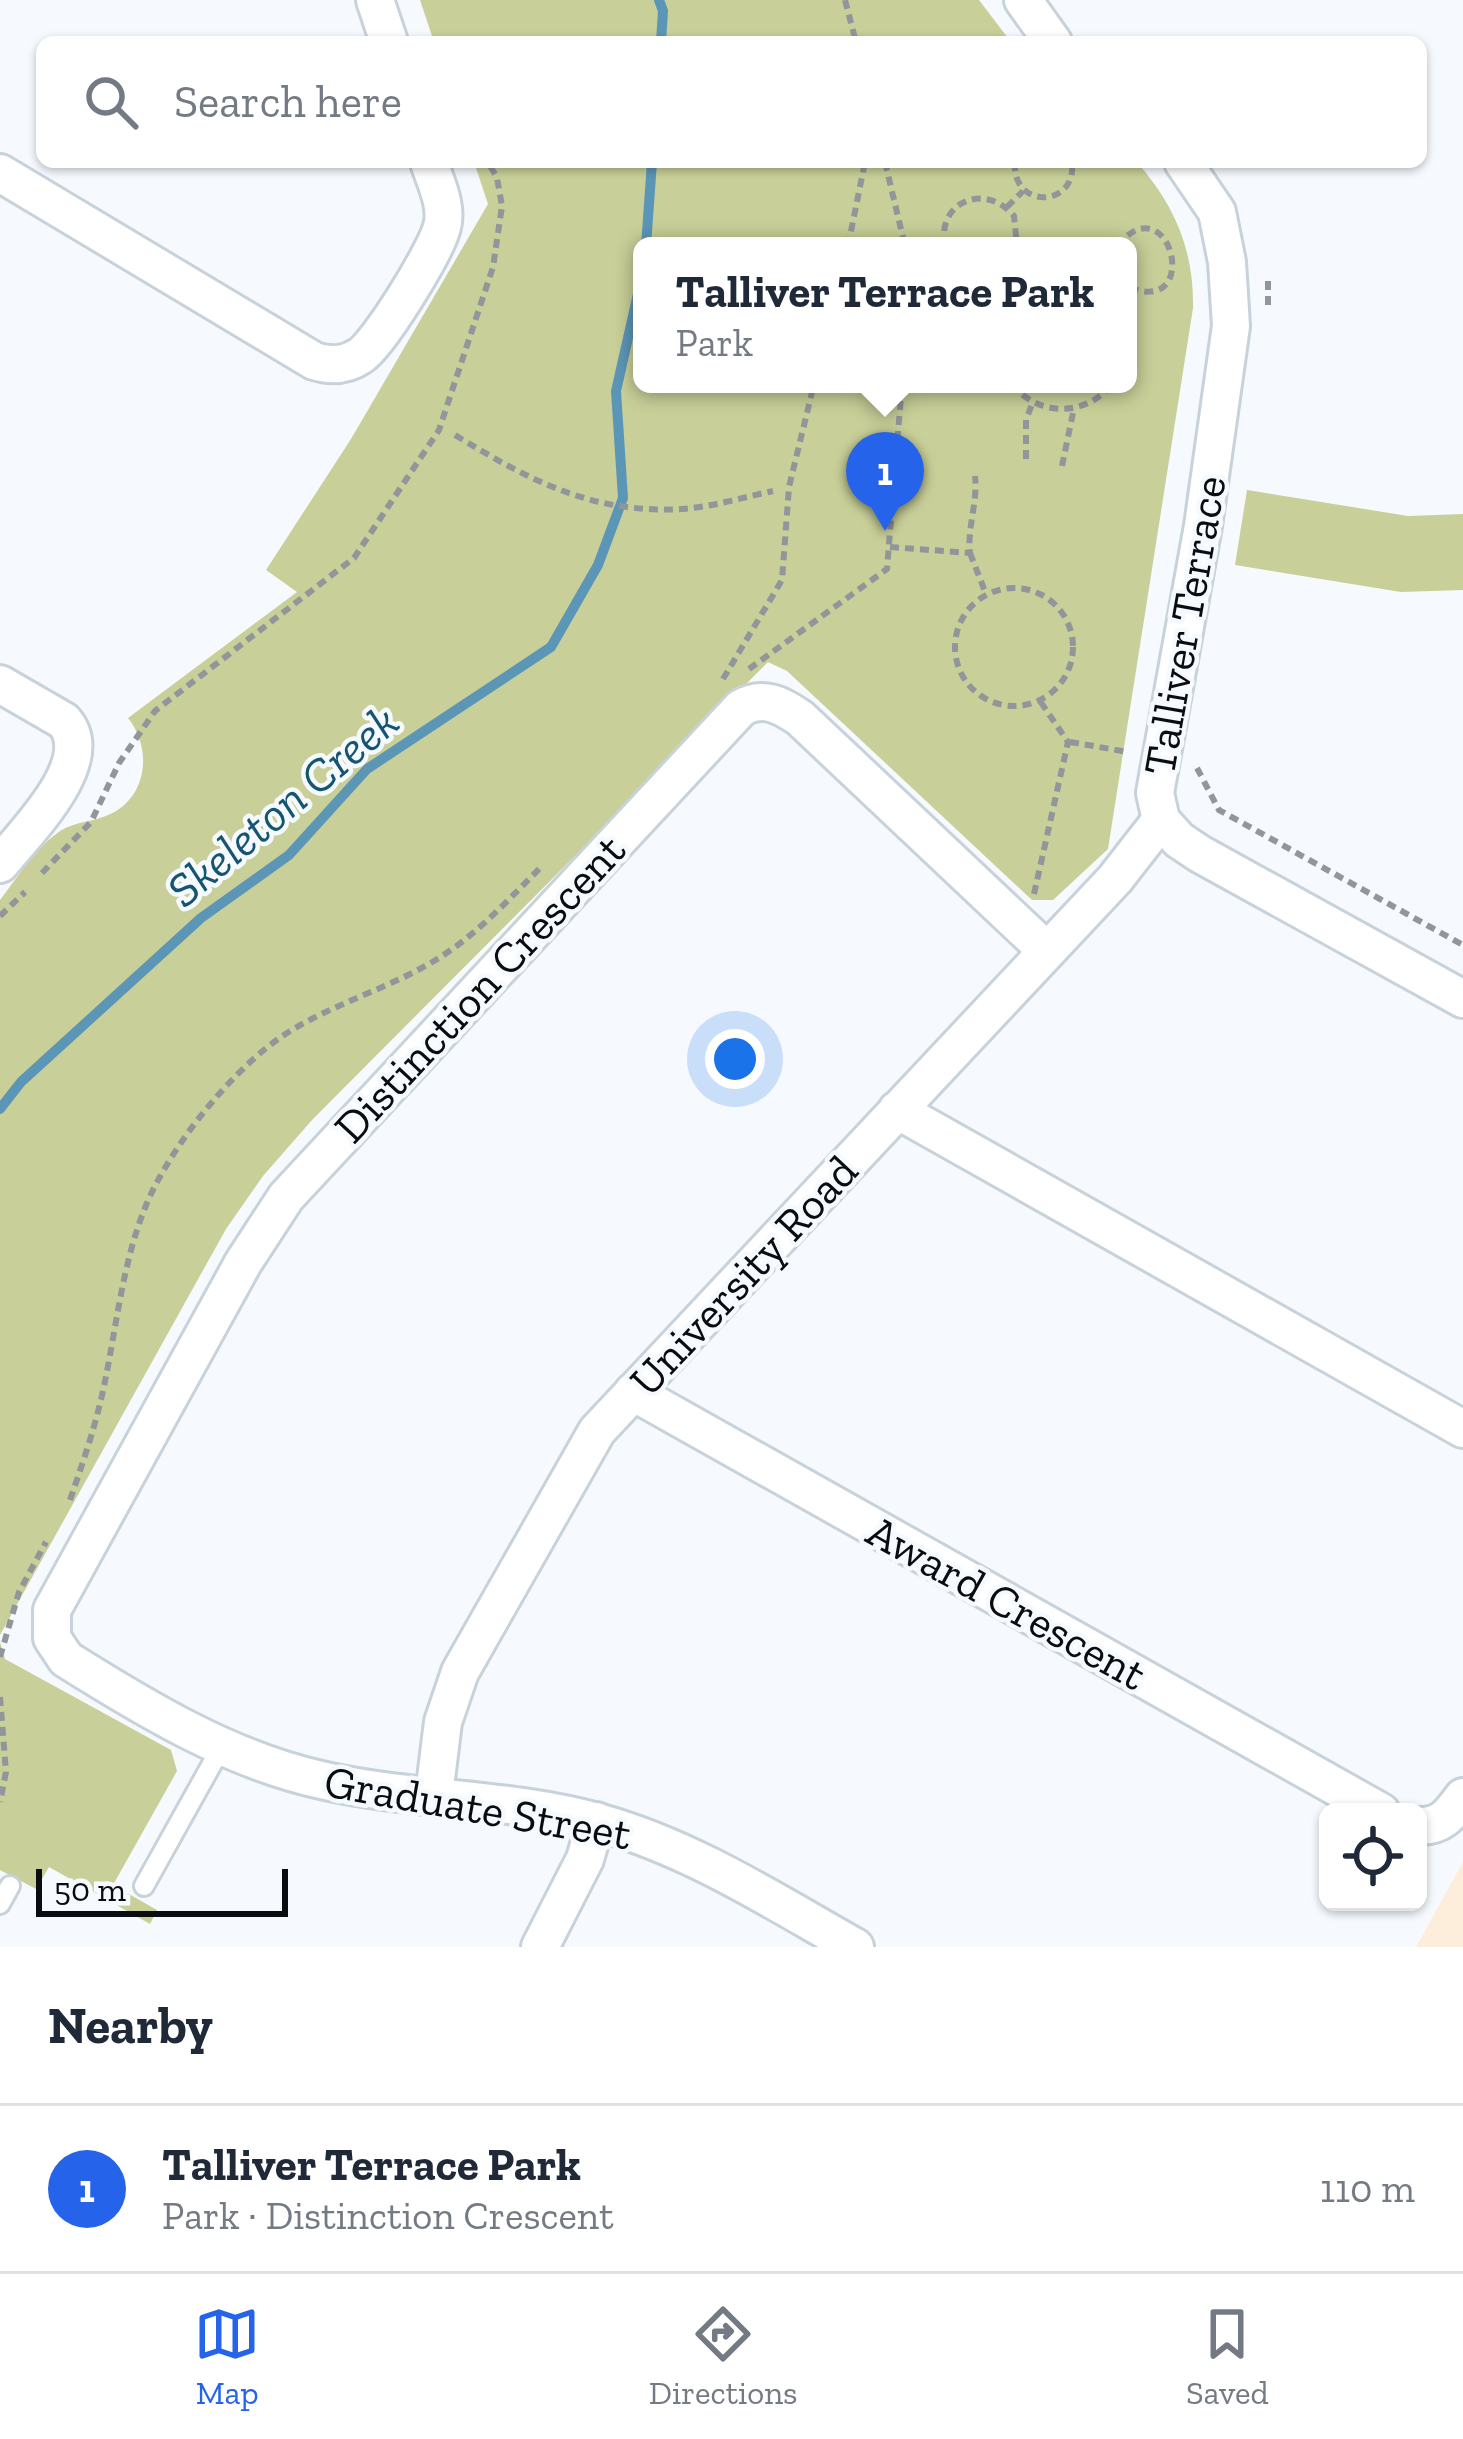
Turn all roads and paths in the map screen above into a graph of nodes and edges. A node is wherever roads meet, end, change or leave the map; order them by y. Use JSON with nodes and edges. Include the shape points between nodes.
{"nodes":[{"id":1,"x":375,"y":0,"type":"edge"},
{"id":2,"x":845,"y":0,"type":"edge"},
{"id":3,"x":1023,"y":0,"type":"edge"},
{"id":4,"x":387,"y":36,"type":"edge"},
{"id":5,"x":854,"y":36,"type":"edge"},
{"id":6,"x":1050,"y":36,"type":"edge"},
{"id":7,"x":431,"y":168,"type":"edge"},
{"id":8,"x":490,"y":168,"type":"edge"},
{"id":9,"x":864,"y":168,"type":"edge"},
{"id":10,"x":886,"y":168,"type":"edge"},
{"id":11,"x":1014,"y":168,"type":"edge"},
{"id":12,"x":1072,"y":168,"type":"edge"},
{"id":13,"x":1187,"y":168,"type":"edge"},
{"id":14,"x":0,"y":173,"type":"edge"},
{"id":15,"x":1023,"y":191,"type":"junction"},
{"id":16,"x":1007,"y":207,"type":"junction"},
{"id":17,"x":850,"y":237,"type":"edge"},
{"id":18,"x":903,"y":237,"type":"edge"},
{"id":19,"x":945,"y":237,"type":"edge"},
{"id":20,"x":1017,"y":237,"type":"edge"},
{"id":21,"x":1124,"y":237,"type":"edge"},
{"id":22,"x":1268,"y":276,"type":"dead end"},
{"id":23,"x":1137,"y":290,"type":"edge"},
{"id":24,"x":1267,"y":321,"type":"dead end"},
{"id":25,"x":812,"y":393,"type":"edge"},
{"id":26,"x":901,"y":393,"type":"edge"},
{"id":27,"x":1021,"y":393,"type":"edge"},
{"id":28,"x":1102,"y":393,"type":"edge"},
{"id":29,"x":1032,"y":403,"type":"junction"},
{"id":30,"x":1074,"y":408,"type":"junction"},
{"id":31,"x":455,"y":435,"type":"dead end"},
{"id":32,"x":1026,"y":459,"type":"dead end"},
{"id":33,"x":1062,"y":466,"type":"dead end"},
{"id":34,"x":975,"y":476,"type":"dead end"},
{"id":35,"x":773,"y":490,"type":"dead end"},
{"id":36,"x":890,"y":547,"type":"junction"},
{"id":37,"x":970,"y":553,"type":"junction"},
{"id":38,"x":986,"y":594,"type":"junction"},
{"id":39,"x":0,"y":684,"type":"edge"},
{"id":40,"x":1040,"y":701,"type":"junction"},
{"id":41,"x":1197,"y":759,"type":"dead end"},
{"id":42,"x":1161,"y":820,"type":"junction"},
{"id":43,"x":548,"y":860,"type":"dead end"},
{"id":44,"x":0,"y":864,"type":"edge"},
{"id":45,"x":0,"y":916,"type":"edge"},
{"id":46,"x":1015,"y":920,"type":"junction"},
{"id":47,"x":1463,"y":945,"type":"edge"},
{"id":48,"x":1047,"y":951,"type":"junction"},
{"id":49,"x":1463,"y":999,"type":"edge"},
{"id":50,"x":898,"y":1110,"type":"junction"},
{"id":51,"x":633,"y":1392,"type":"junction"},
{"id":52,"x":1463,"y":1429,"type":"edge"},
{"id":53,"x":67,"y":1507,"type":"dead end"},
{"id":54,"x":57,"y":1524,"type":"dead end"},
{"id":55,"x":52,"y":1638,"type":"joint"},
{"id":56,"x":0,"y":1658,"type":"edge"},
{"id":57,"x":0,"y":1697,"type":"edge"},
{"id":58,"x":222,"y":1747,"type":"junction"},
{"id":59,"x":434,"y":1795,"type":"junction"},
{"id":60,"x":1463,"y":1797,"type":"edge"},
{"id":61,"x":0,"y":1802,"type":"edge"},
{"id":62,"x":1365,"y":1803,"type":"edge"},
{"id":63,"x":596,"y":1822,"type":"junction"},
{"id":64,"x":1427,"y":1826,"type":"edge"},
{"id":65,"x":144,"y":1886,"type":"dead end"},
{"id":66,"x":540,"y":1947,"type":"edge"},
{"id":67,"x":856,"y":1947,"type":"edge"}],
"edges":[{"from":1,"to":4,"type":"street"},
{"from":2,"to":5,"type":"path"},
{"from":3,"to":6,"type":"street"},
{"from":7,"to":14,"type":"street","via":[[443,211],[437,240],[371,348],[334,365],[314,362]]},
{"from":8,"to":45,"type":"path","via":[[502,206],[493,267],[439,430],[390,508],[331,579],[155,711],[91,822]]},
{"from":9,"to":17,"type":"path"},
{"from":10,"to":18,"type":"path"},
{"from":11,"to":15,"type":"path"},
{"from":12,"to":15,"type":"path","via":[[1060,194],[1041,199]]},
{"from":13,"to":42,"type":"street","name":"Talliver Terrace","via":[[1217,212],[1231,326],[1159,758]]},
{"from":15,"to":16,"type":"path"},
{"from":16,"to":19,"type":"path","via":[[983,196],[959,204]]},
{"from":16,"to":20,"type":"path"},
{"from":21,"to":23,"type":"path","via":[[1142,230],[1161,236],[1173,252],[1172,272],[1159,288]]},
{"from":22,"to":24,"type":"path"},
{"from":25,"to":36,"type":"path","via":[[789,487],[782,580],[713,694],[882,574]]},
{"from":26,"to":36,"type":"path"},
{"from":27,"to":29,"type":"path"},
{"from":28,"to":30,"type":"path"},
{"from":29,"to":30,"type":"path"},
{"from":29,"to":32,"type":"path"},
{"from":30,"to":33,"type":"path"},
{"from":31,"to":35,"type":"path","via":[[517,473],[585,500],[684,509]]},
{"from":34,"to":37,"type":"path"},
{"from":36,"to":37,"type":"path"},
{"from":37,"to":38,"type":"path"},
{"from":38,"to":40,"type":"path","via":[[970,606],[954,644],[966,682],[1000,705]]},
{"from":38,"to":40,"type":"path","via":[[1041,593],[1068,620],[1074,638],[1067,675]]},
{"from":39,"to":44,"type":"street","via":[[64,721],[75,752],[68,774]]},
{"from":40,"to":46,"type":"path","via":[[1068,742],[1036,890]]},
{"from":41,"to":47,"type":"path","via":[[1220,810]]},
{"from":42,"to":48,"type":"street","name":"University Road"},
{"from":42,"to":49,"type":"street","name":"Talliver Terrace","via":[[1200,854]]},
{"from":43,"to":53,"type":"path","via":[[467,939],[266,1048],[187,1137],[155,1186],[139,1232]]},
{"from":46,"to":48,"type":"street","name":"Distinction Crescent"},
{"from":46,"to":55,"type":"street","name":"Distinction Crescent","via":[[800,718],[762,700],[741,708],[286,1197],[59,1594]]},
{"from":48,"to":50,"type":"street","name":"University Road"},
{"from":50,"to":51,"type":"street","name":"University Road"},
{"from":50,"to":52,"type":"street"},
{"from":51,"to":59,"type":"street","name":"University Road","via":[[583,1451],[460,1672],[443,1722]]},
{"from":51,"to":62,"type":"street","name":"Award Crescent"},
{"from":54,"to":56,"type":"path","via":[[19,1592]]},
{"from":55,"to":58,"type":"street","name":"Graduate Street","via":[[66,1659]]},
{"from":57,"to":61,"type":"path"},
{"from":58,"to":59,"type":"street","name":"Graduate Street","via":[[323,1781]]},
{"from":58,"to":65,"type":"lane"},
{"from":59,"to":63,"type":"street","name":"Graduate Street"},
{"from":60,"to":64,"type":"street"},
{"from":63,"to":66,"type":"street"},
{"from":63,"to":67,"type":"street","name":"Graduate Street","via":[[702,1862]]}]}
